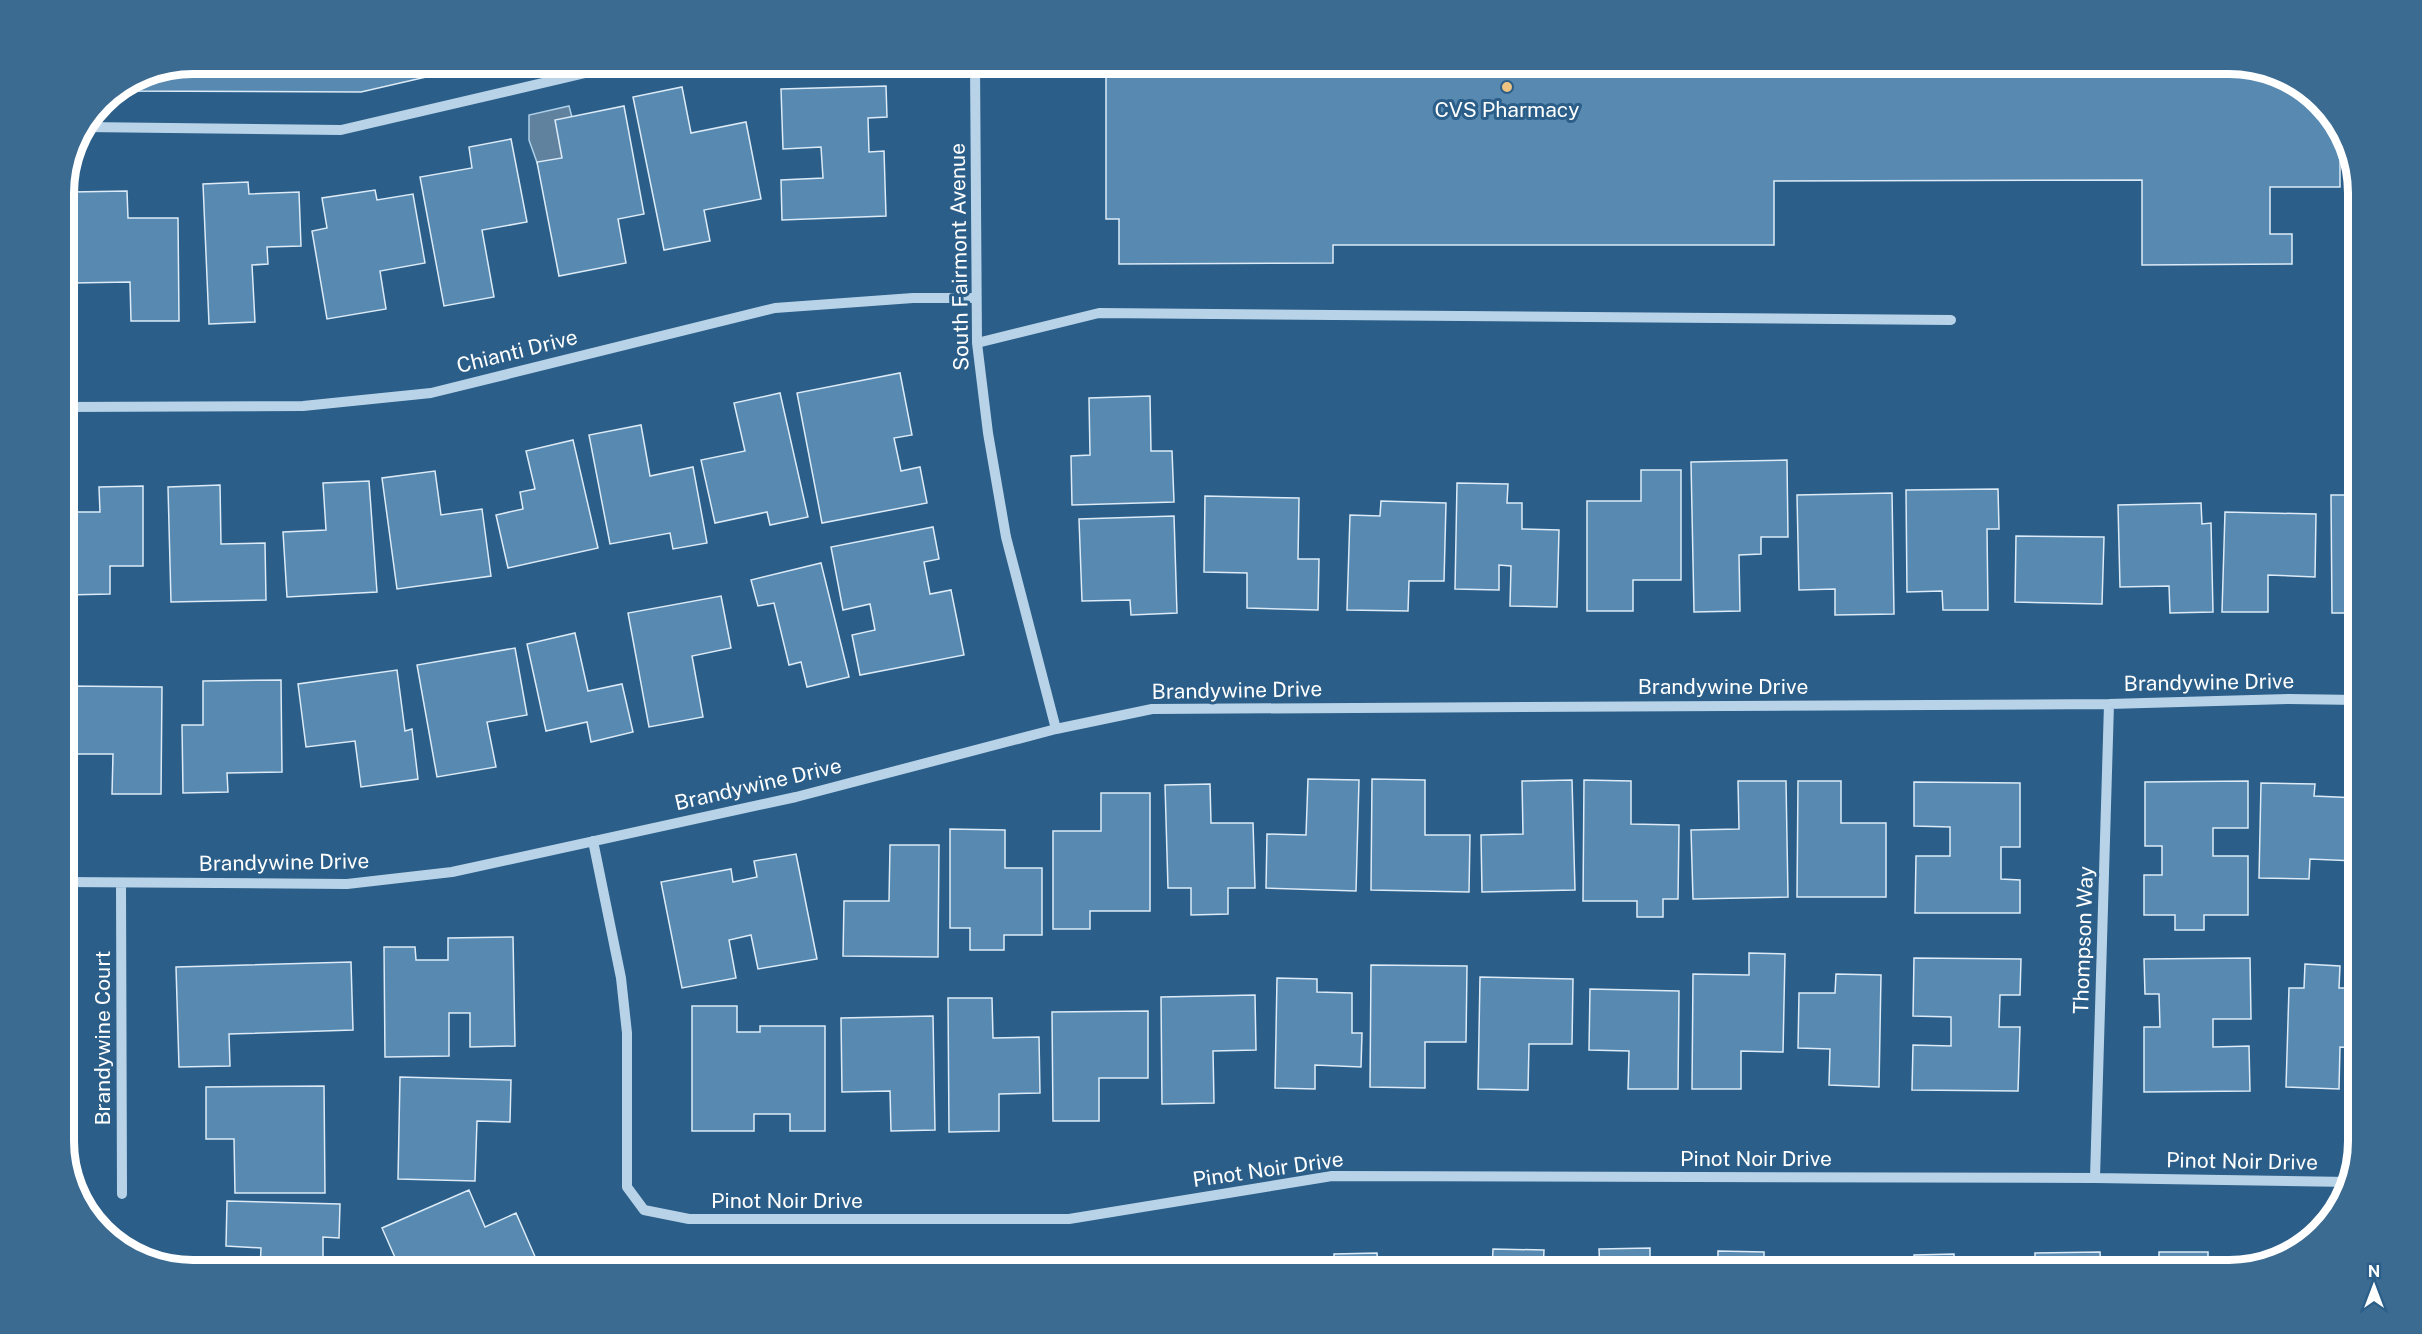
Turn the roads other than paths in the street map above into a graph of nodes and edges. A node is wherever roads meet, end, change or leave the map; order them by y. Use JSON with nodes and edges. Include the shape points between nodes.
{"nodes":[{"id":1,"x":582,"y":74,"type":"edge"},
{"id":2,"x":975,"y":74,"type":"edge"},
{"id":3,"x":93,"y":127,"type":"edge"},
{"id":4,"x":976,"y":298,"type":"junction"},
{"id":5,"x":1951,"y":320,"type":"dead end"},
{"id":6,"x":977,"y":343,"type":"junction"},
{"id":7,"x":74,"y":407,"type":"edge"},
{"id":8,"x":2348,"y":700,"type":"edge"},
{"id":9,"x":2109,"y":704,"type":"junction"},
{"id":10,"x":1056,"y":729,"type":"junction"},
{"id":11,"x":593,"y":841,"type":"junction"},
{"id":12,"x":74,"y":882,"type":"edge"},
{"id":13,"x":121,"y":883,"type":"junction"},
{"id":14,"x":2095,"y":1178,"type":"junction"},
{"id":15,"x":2341,"y":1182,"type":"edge"},
{"id":16,"x":122,"y":1194,"type":"dead end"}],
"edges":[{"from":1,"to":3,"type":"street","via":[[341,130]]},
{"from":2,"to":4,"type":"street","name":"South Fairmont Avenue"},
{"from":4,"to":6,"type":"street","name":"South Fairmont Avenue"},
{"from":4,"to":7,"type":"street","name":"Chianti Drive","via":[[913,298],[775,308],[431,393],[303,406]]},
{"from":5,"to":6,"type":"street","via":[[1099,313]]},
{"from":6,"to":10,"type":"street","name":"South Fairmont Avenue","via":[[1006,537]]},
{"from":8,"to":9,"type":"street","name":"Brandywine Drive"},
{"from":9,"to":10,"type":"street","name":"Brandywine Drive","via":[[1152,709]]},
{"from":9,"to":14,"type":"street","name":"Thompson Way"},
{"from":10,"to":11,"type":"street","name":"Brandywine Drive","via":[[796,797]]},
{"from":11,"to":13,"type":"street","name":"Brandywine Drive","via":[[452,872],[346,885]]},
{"from":11,"to":14,"type":"street","name":"Pinot Noir Drive","via":[[621,978],[627,1033],[627,1187],[644,1210],[689,1219],[1069,1219],[1332,1176]]},
{"from":12,"to":13,"type":"street","name":"Brandywine Drive"},
{"from":13,"to":16,"type":"street","name":"Brandywine Court"},
{"from":14,"to":15,"type":"street","name":"Pinot Noir Drive"}]}
